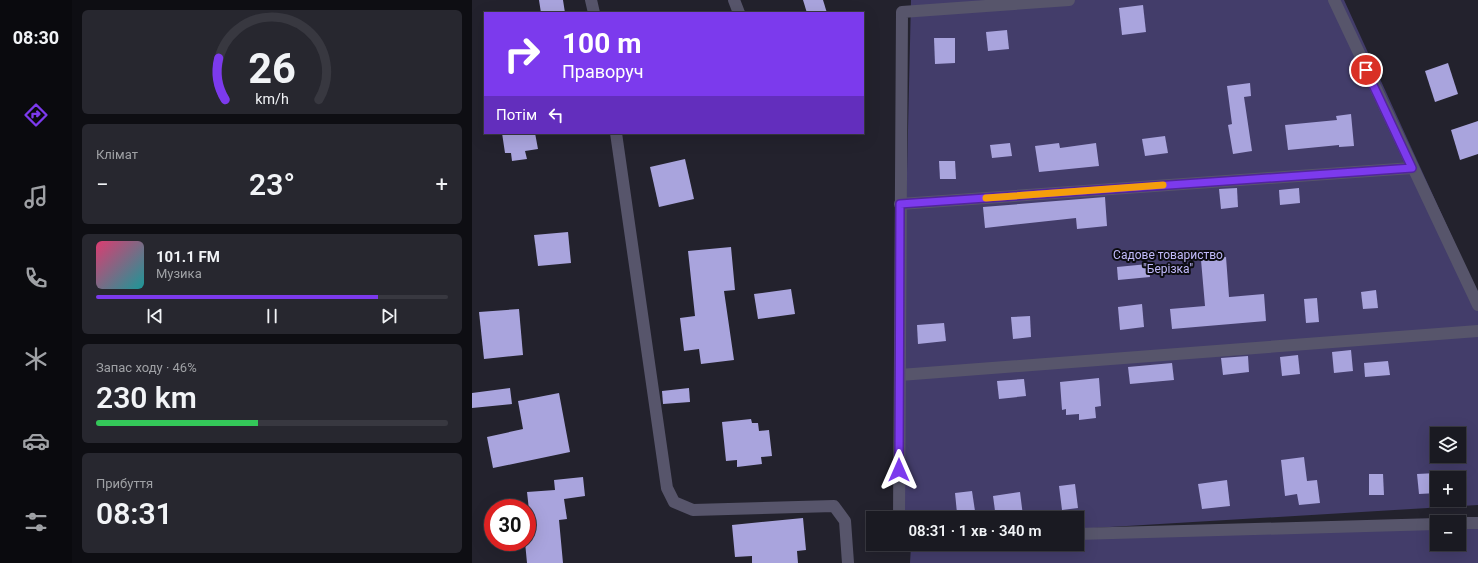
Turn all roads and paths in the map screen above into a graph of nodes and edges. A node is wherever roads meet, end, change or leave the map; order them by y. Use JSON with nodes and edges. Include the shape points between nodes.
{"nodes":[{"id":1,"x":591,"y":0,"type":"edge"},
{"id":2,"x":734,"y":0,"type":"edge"},
{"id":3,"x":1069,"y":0,"type":"edge"},
{"id":4,"x":1334,"y":0,"type":"edge"},
{"id":5,"x":594,"y":12,"type":"edge"},
{"id":6,"x":739,"y":12,"type":"edge"},
{"id":7,"x":616,"y":134,"type":"edge"},
{"id":8,"x":1412,"y":168,"type":"junction"},
{"id":9,"x":900,"y":204,"type":"junction"},
{"id":10,"x":1478,"y":305,"type":"edge"},
{"id":11,"x":1478,"y":331,"type":"edge"},
{"id":12,"x":900,"y":375,"type":"junction"},
{"id":13,"x":899,"y":511,"type":"edge"},
{"id":14,"x":1466,"y":523,"type":"edge"},
{"id":15,"x":1478,"y":523,"type":"edge"},
{"id":16,"x":1430,"y":524,"type":"edge"},
{"id":17,"x":1084,"y":534,"type":"edge"},
{"id":18,"x":848,"y":563,"type":"edge"}],
"edges":[{"from":1,"to":5,"type":"street"},
{"from":2,"to":6,"type":"street"},
{"from":3,"to":9,"type":"street","via":[[902,12]]},
{"from":4,"to":8,"type":"street"},
{"from":7,"to":18,"type":"street","via":[[667,488],[674,502],[693,510],[834,506],[845,521]]},
{"from":8,"to":9,"type":"street"},
{"from":8,"to":10,"type":"street"},
{"from":9,"to":12,"type":"street"},
{"from":11,"to":12,"type":"street"},
{"from":12,"to":13,"type":"street"},
{"from":14,"to":15,"type":"street"},
{"from":16,"to":17,"type":"street"}]}
